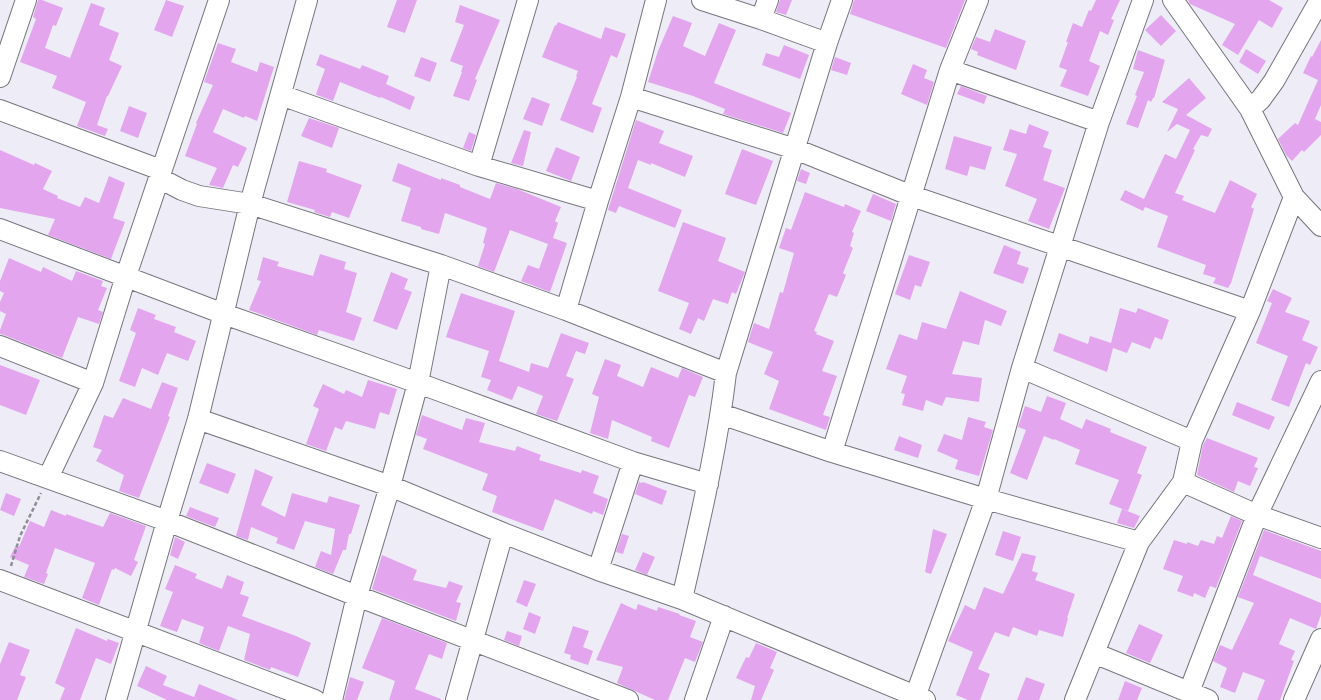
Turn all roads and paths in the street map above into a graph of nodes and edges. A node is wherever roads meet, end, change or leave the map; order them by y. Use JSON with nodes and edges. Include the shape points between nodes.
{"nodes":[{"id":1,"x":26,"y":0,"type":"edge"},
{"id":2,"x":219,"y":0,"type":"edge"},
{"id":3,"x":306,"y":0,"type":"edge"},
{"id":4,"x":656,"y":0,"type":"edge"},
{"id":5,"x":702,"y":0,"type":"edge"},
{"id":6,"x":842,"y":0,"type":"edge"},
{"id":7,"x":978,"y":0,"type":"edge"},
{"id":8,"x":1143,"y":0,"type":"edge"},
{"id":9,"x":1173,"y":0,"type":"edge"},
{"id":10,"x":1320,"y":0,"type":"edge"},
{"id":11,"x":524,"y":1,"type":"edge"},
{"id":12,"x":765,"y":9,"type":"edge"},
{"id":13,"x":827,"y":43,"type":"junction"},
{"id":14,"x":950,"y":70,"type":"junction"},
{"id":15,"x":0,"y":74,"type":"edge"},
{"id":16,"x":281,"y":95,"type":"junction"},
{"id":17,"x":631,"y":97,"type":"junction"},
{"id":18,"x":1250,"y":109,"type":"junction"},
{"id":19,"x":0,"y":110,"type":"edge"},
{"id":20,"x":1099,"y":122,"type":"junction"},
{"id":21,"x":795,"y":149,"type":"junction"},
{"id":22,"x":478,"y":166,"type":"junction"},
{"id":23,"x":161,"y":170,"type":"junction"},
{"id":24,"x":912,"y":196,"type":"junction"},
{"id":25,"x":1294,"y":197,"type":"junction"},
{"id":26,"x":598,"y":200,"type":"junction"},
{"id":27,"x":250,"y":204,"type":"junction"},
{"id":28,"x":1321,"y":226,"type":"edge"},
{"id":29,"x":0,"y":229,"type":"edge"},
{"id":30,"x":1061,"y":246,"type":"junction"},
{"id":31,"x":441,"y":265,"type":"junction"},
{"id":32,"x":126,"y":276,"type":"junction"},
{"id":33,"x":566,"y":310,"type":"junction"},
{"id":34,"x":1250,"y":311,"type":"junction"},
{"id":35,"x":224,"y":314,"type":"junction"},
{"id":36,"x":0,"y":346,"type":"edge"},
{"id":37,"x":1022,"y":368,"type":"junction"},
{"id":38,"x":726,"y":374,"type":"junction"},
{"id":39,"x":1321,"y":381,"type":"edge"},
{"id":40,"x":93,"y":382,"type":"junction"},
{"id":41,"x":418,"y":383,"type":"junction"},
{"id":42,"x":721,"y":414,"type":"junction"},
{"id":43,"x":198,"y":419,"type":"junction"},
{"id":44,"x":1192,"y":441,"type":"junction"},
{"id":45,"x":832,"y":452,"type":"junction"},
{"id":46,"x":0,"y":461,"type":"edge"},
{"id":47,"x":633,"y":462,"type":"junction"},
{"id":48,"x":48,"y":478,"type":"junction"},
{"id":49,"x":1183,"y":482,"type":"junction"},
{"id":50,"x":708,"y":484,"type":"junction"},
{"id":51,"x":390,"y":486,"type":"junction"},
{"id":52,"x":986,"y":499,"type":"junction"},
{"id":53,"x":1257,"y":515,"type":"junction"},
{"id":54,"x":167,"y":521,"type":"junction"},
{"id":55,"x":503,"y":533,"type":"junction"},
{"id":56,"x":1321,"y":538,"type":"edge"},
{"id":57,"x":1138,"y":542,"type":"junction"},
{"id":58,"x":598,"y":570,"type":"junction"},
{"id":59,"x":2,"y":585,"type":"edge"},
{"id":60,"x":357,"y":596,"type":"junction"},
{"id":61,"x":682,"y":599,"type":"junction"},
{"id":62,"x":724,"y":616,"type":"junction"},
{"id":63,"x":136,"y":631,"type":"junction"},
{"id":64,"x":472,"y":640,"type":"junction"},
{"id":65,"x":1321,"y":640,"type":"edge"},
{"id":66,"x":1094,"y":653,"type":"junction"},
{"id":67,"x":1189,"y":692,"type":"junction"},
{"id":68,"x":918,"y":699,"type":"edge"},
{"id":69,"x":116,"y":700,"type":"edge"},
{"id":70,"x":315,"y":700,"type":"edge"},
{"id":71,"x":332,"y":700,"type":"edge"},
{"id":72,"x":456,"y":700,"type":"edge"},
{"id":73,"x":628,"y":700,"type":"edge"},
{"id":74,"x":695,"y":700,"type":"edge"},
{"id":75,"x":1075,"y":700,"type":"edge"},
{"id":76,"x":1208,"y":700,"type":"edge"},
{"id":77,"x":1294,"y":700,"type":"edge"}],
"edges":[{"from":1,"to":15,"type":"street"},
{"from":2,"to":23,"type":"street"},
{"from":3,"to":16,"type":"street"},
{"from":4,"to":17,"type":"street"},
{"from":5,"to":12,"type":"street"},
{"from":6,"to":13,"type":"street"},
{"from":7,"to":14,"type":"street"},
{"from":8,"to":20,"type":"street"},
{"from":9,"to":18,"type":"street"},
{"from":10,"to":18,"type":"street","via":[[1274,81]]},
{"from":11,"to":22,"type":"street"},
{"from":12,"to":13,"type":"street"},
{"from":13,"to":21,"type":"street"},
{"from":14,"to":20,"type":"street"},
{"from":14,"to":24,"type":"street"},
{"from":16,"to":22,"type":"street"},
{"from":16,"to":27,"type":"street"},
{"from":17,"to":21,"type":"street"},
{"from":17,"to":26,"type":"street"},
{"from":18,"to":25,"type":"street"},
{"from":19,"to":23,"type":"street"},
{"from":20,"to":30,"type":"street"},
{"from":21,"to":24,"type":"street"},
{"from":21,"to":38,"type":"street"},
{"from":22,"to":26,"type":"street"},
{"from":23,"to":27,"type":"street","via":[[161,179],[182,190]]},
{"from":23,"to":32,"type":"street"},
{"from":24,"to":30,"type":"street"},
{"from":24,"to":45,"type":"street"},
{"from":25,"to":28,"type":"street"},
{"from":25,"to":34,"type":"street"},
{"from":26,"to":33,"type":"street"},
{"from":27,"to":31,"type":"street"},
{"from":27,"to":35,"type":"street"},
{"from":29,"to":32,"type":"street"},
{"from":30,"to":34,"type":"street"},
{"from":30,"to":37,"type":"street"},
{"from":31,"to":33,"type":"street"},
{"from":31,"to":41,"type":"street"},
{"from":32,"to":35,"type":"street"},
{"from":32,"to":40,"type":"street"},
{"from":33,"to":38,"type":"street"},
{"from":34,"to":44,"type":"street"},
{"from":35,"to":41,"type":"street"},
{"from":35,"to":43,"type":"street"},
{"from":36,"to":40,"type":"street"},
{"from":37,"to":44,"type":"street"},
{"from":37,"to":52,"type":"street"},
{"from":38,"to":42,"type":"street"},
{"from":39,"to":53,"type":"street"},
{"from":40,"to":48,"type":"street"},
{"from":41,"to":47,"type":"street"},
{"from":41,"to":51,"type":"street"},
{"from":42,"to":45,"type":"street"},
{"from":42,"to":50,"type":"street"},
{"from":43,"to":51,"type":"street"},
{"from":43,"to":54,"type":"street"},
{"from":44,"to":49,"type":"street"},
{"from":45,"to":52,"type":"street"},
{"from":46,"to":48,"type":"street"},
{"from":47,"to":50,"type":"street"},
{"from":47,"to":58,"type":"street"},
{"from":48,"to":54,"type":"street"},
{"from":48,"to":59,"type":"path","via":[[20,536]]},
{"from":49,"to":53,"type":"street"},
{"from":49,"to":57,"type":"street"},
{"from":50,"to":61,"type":"street"},
{"from":51,"to":55,"type":"street"},
{"from":51,"to":60,"type":"street"},
{"from":52,"to":57,"type":"street"},
{"from":52,"to":68,"type":"street"},
{"from":53,"to":56,"type":"street"},
{"from":53,"to":67,"type":"street"},
{"from":54,"to":60,"type":"street"},
{"from":54,"to":63,"type":"street"},
{"from":55,"to":58,"type":"street"},
{"from":55,"to":64,"type":"street"},
{"from":57,"to":66,"type":"street"},
{"from":58,"to":61,"type":"street"},
{"from":59,"to":63,"type":"street"},
{"from":60,"to":64,"type":"street"},
{"from":60,"to":71,"type":"street"},
{"from":61,"to":62,"type":"street"},
{"from":62,"to":68,"type":"street"},
{"from":62,"to":74,"type":"street"},
{"from":63,"to":69,"type":"street"},
{"from":63,"to":70,"type":"street"},
{"from":64,"to":72,"type":"street"},
{"from":64,"to":73,"type":"street"},
{"from":65,"to":77,"type":"street"},
{"from":66,"to":67,"type":"street"},
{"from":66,"to":75,"type":"street"},
{"from":67,"to":76,"type":"street"}]}
